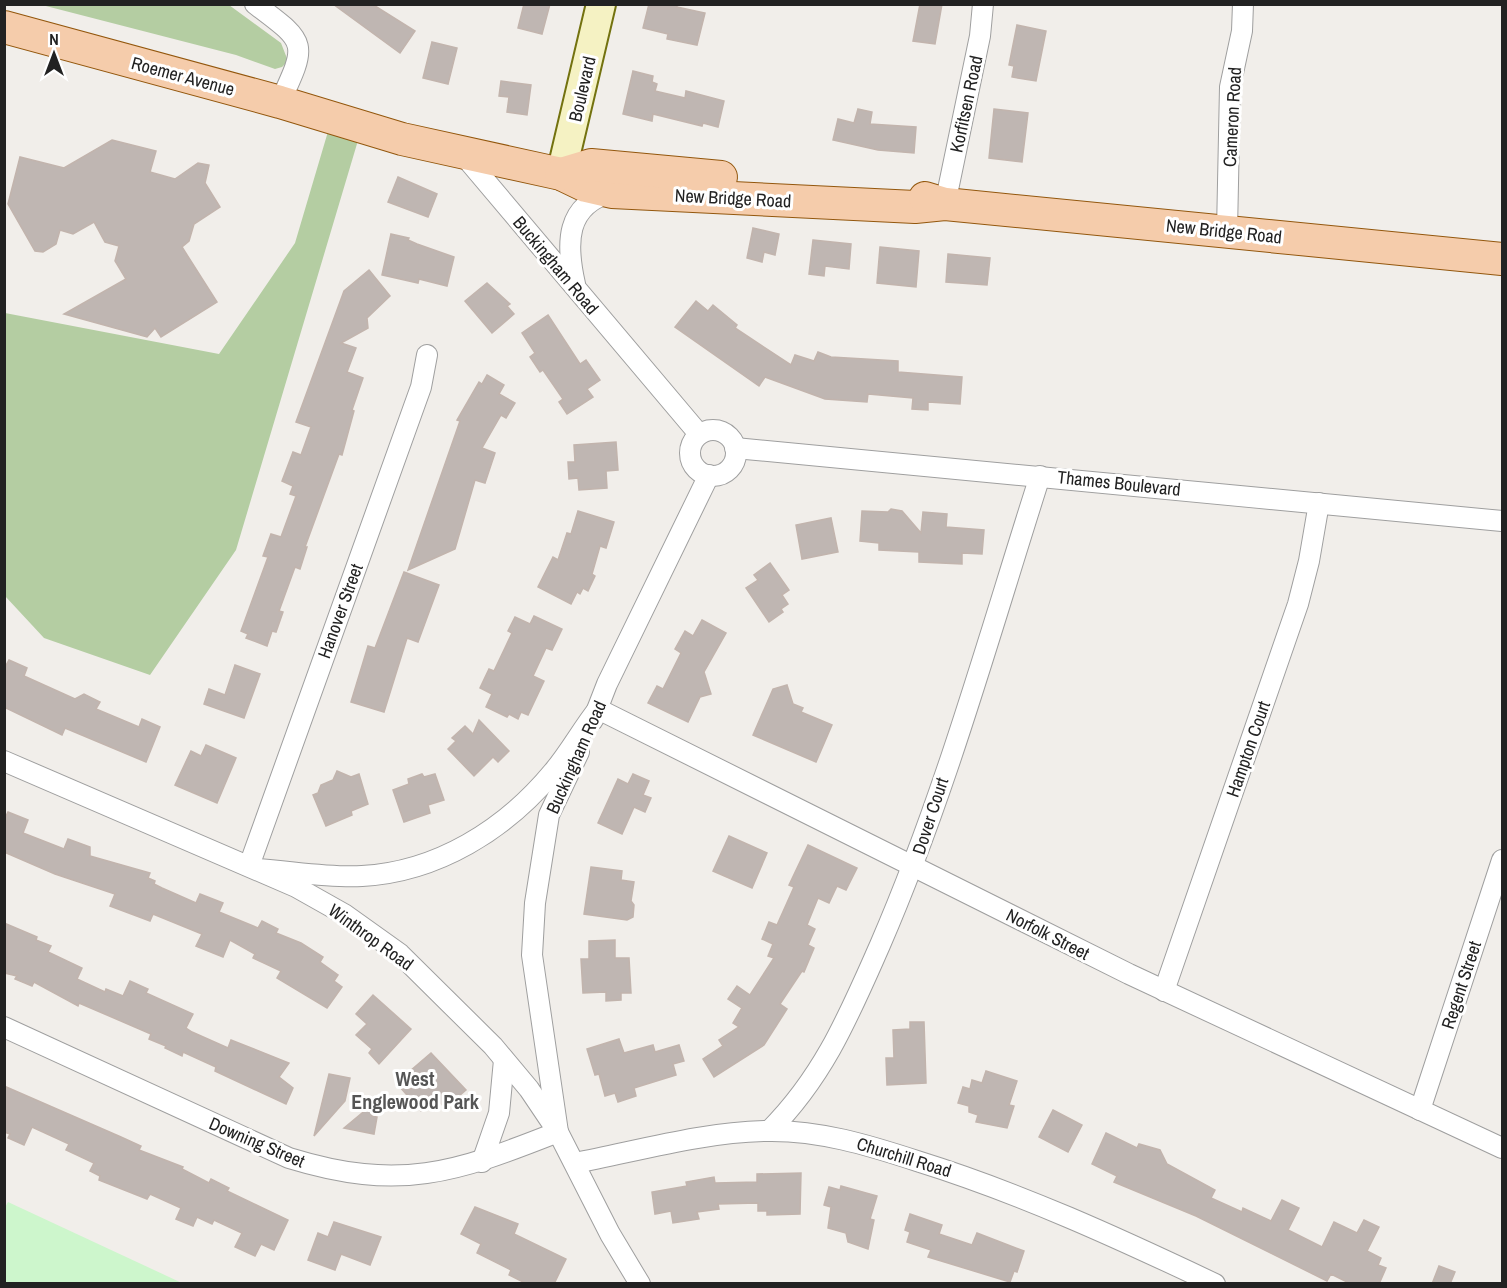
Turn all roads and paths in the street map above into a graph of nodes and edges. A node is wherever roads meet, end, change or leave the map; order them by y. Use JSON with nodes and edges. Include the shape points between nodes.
{"nodes":[{"id":1,"x":255,"y":4,"type":"edge"},
{"id":2,"x":601,"y":4,"type":"edge"},
{"id":3,"x":983,"y":4,"type":"edge"},
{"id":4,"x":1244,"y":4,"type":"edge"},
{"id":5,"x":4,"y":27,"type":"edge"},
{"id":6,"x":280,"y":102,"type":"junction"},
{"id":7,"x":460,"y":152,"type":"junction"},
{"id":8,"x":561,"y":174,"type":"junction"},
{"id":9,"x":612,"y":192,"type":"junction"},
{"id":10,"x":945,"y":204,"type":"junction"},
{"id":11,"x":1227,"y":231,"type":"junction"},
{"id":12,"x":1503,"y":259,"type":"edge"},
{"id":13,"x":577,"y":290,"type":"junction"},
{"id":14,"x":427,"y":355,"type":"dead end"},
{"id":15,"x":699,"y":434,"type":"junction"},
{"id":16,"x":735,"y":447,"type":"junction"},
{"id":17,"x":709,"y":475,"type":"junction"},
{"id":18,"x":1040,"y":476,"type":"junction"},
{"id":19,"x":1319,"y":503,"type":"junction"},
{"id":20,"x":1503,"y":521,"type":"edge"},
{"id":21,"x":598,"y":709,"type":"junction"},
{"id":22,"x":4,"y":761,"type":"edge"},
{"id":23,"x":1503,"y":860,"type":"edge"},
{"id":24,"x":914,"y":866,"type":"junction"},
{"id":25,"x":253,"y":867,"type":"junction"},
{"id":26,"x":1164,"y":991,"type":"junction"},
{"id":27,"x":4,"y":1027,"type":"edge"},
{"id":28,"x":504,"y":1060,"type":"junction"},
{"id":29,"x":1420,"y":1110,"type":"junction"},
{"id":30,"x":769,"y":1131,"type":"junction"},
{"id":31,"x":558,"y":1132,"type":"junction"},
{"id":32,"x":1503,"y":1148,"type":"edge"},
{"id":33,"x":482,"y":1162,"type":"junction"},
{"id":34,"x":575,"y":1163,"type":"junction"},
{"id":35,"x":640,"y":1284,"type":"edge"},
{"id":36,"x":1215,"y":1284,"type":"edge"}],
"edges":[{"from":1,"to":6,"type":"street","via":[[291,32],[298,46],[297,64]]},
{"from":2,"to":8,"type":"street","name":"Boulevard"},
{"from":3,"to":10,"type":"street","name":"Korfitsen Road","via":[[980,36]]},
{"from":4,"to":11,"type":"street","name":"Cameron Road","via":[[1230,87]]},
{"from":5,"to":6,"type":"main road","name":"Roemer Avenue"},
{"from":6,"to":7,"type":"main road","name":"Roemer Avenue"},
{"from":7,"to":8,"type":"main road","name":"New Bridge Road"},
{"from":7,"to":13,"type":"street","name":"Buckingham Road"},
{"from":8,"to":9,"type":"main road","name":"New Bridge Road"},
{"from":8,"to":10,"type":"main road","name":"New Bridge Road","via":[[591,165],[917,195]]},
{"from":9,"to":10,"type":"main road","name":"New Bridge Road","via":[[915,207]]},
{"from":9,"to":13,"type":"street","via":[[596,196],[575,221],[569,249]]},
{"from":10,"to":11,"type":"main road","name":"New Bridge Road"},
{"from":11,"to":12,"type":"main road","name":"New Bridge Road"},
{"from":13,"to":15,"type":"street","name":"Buckingham Road"},
{"from":14,"to":25,"type":"street","name":"Hanover Street","via":[[417,398]]},
{"from":15,"to":16,"type":"street","via":[[718,430]]},
{"from":15,"to":17,"type":"street","via":[[692,443],[690,458],[699,471]]},
{"from":16,"to":17,"type":"street","via":[[735,459],[727,471]]},
{"from":16,"to":18,"type":"street","name":"Thames Boulevard"},
{"from":17,"to":21,"type":"street","name":"Buckingham Road"},
{"from":18,"to":19,"type":"street","name":"Thames Boulevard"},
{"from":18,"to":24,"type":"street","name":"Dover Court"},
{"from":19,"to":20,"type":"street","name":"Thames Boulevard"},
{"from":19,"to":26,"type":"street","name":"Hampton Court","via":[[1298,604]]},
{"from":21,"to":24,"type":"street","name":"Norfolk Street"},
{"from":21,"to":25,"type":"street","via":[[553,773],[529,798],[492,828],[444,857],[417,867],[359,876]]},
{"from":21,"to":31,"type":"street","name":"Buckingham Road","via":[[549,815],[535,903],[532,955]]},
{"from":22,"to":25,"type":"street","name":"Winthrop Road"},
{"from":23,"to":29,"type":"street","name":"Regent Street"},
{"from":24,"to":26,"type":"street","name":"Norfolk Street"},
{"from":24,"to":30,"type":"street","name":"Dover Court","via":[[843,1030],[803,1093]]},
{"from":25,"to":28,"type":"street","name":"Winthrop Road","via":[[344,915],[400,954]]},
{"from":26,"to":29,"type":"street","name":"Norfolk Street"},
{"from":27,"to":33,"type":"street","name":"Downing Street","via":[[289,1158],[323,1168],[398,1177],[433,1174]]},
{"from":28,"to":31,"type":"street","name":"Winthrop Road"},
{"from":28,"to":33,"type":"street","via":[[499,1113]]},
{"from":29,"to":32,"type":"street","name":"Norfolk Street"},
{"from":30,"to":34,"type":"street","name":"Churchill Road","via":[[728,1133]]},
{"from":30,"to":36,"type":"street","name":"Churchill Road","via":[[858,1142],[953,1172],[1108,1233]]},
{"from":31,"to":33,"type":"street","name":"Downing Street"},
{"from":31,"to":34,"type":"street","name":"Winthrop Road"},
{"from":34,"to":35,"type":"street","name":"Winthrop Road"}]}
